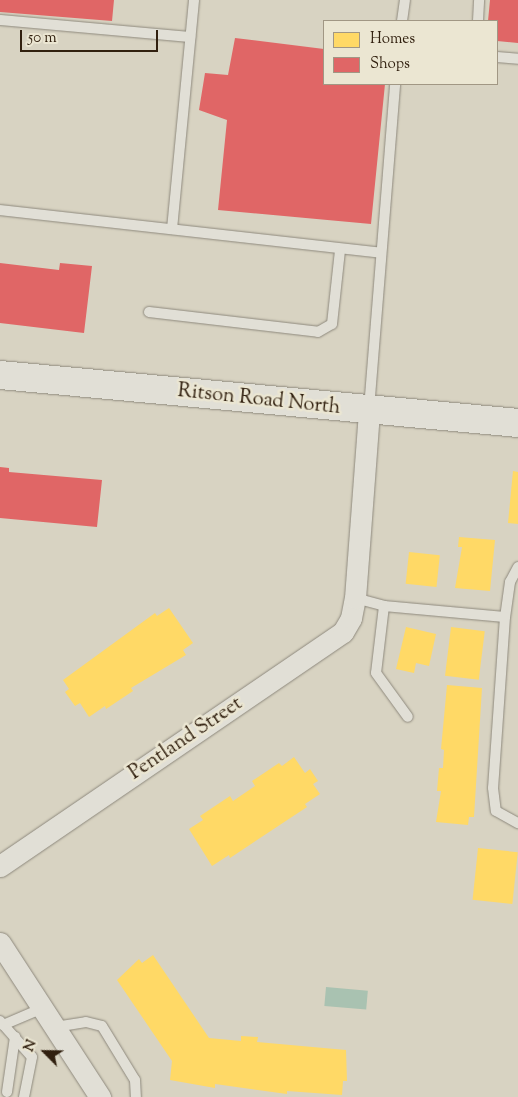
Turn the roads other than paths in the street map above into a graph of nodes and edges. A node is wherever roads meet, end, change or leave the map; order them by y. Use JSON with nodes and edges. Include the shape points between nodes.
{"nodes":[{"id":1,"x":194,"y":0,"type":"edge"},
{"id":2,"x":405,"y":0,"type":"edge"},
{"id":3,"x":480,"y":0,"type":"edge"},
{"id":4,"x":0,"y":20,"type":"edge"},
{"id":5,"x":402,"y":20,"type":"edge"},
{"id":6,"x":478,"y":20,"type":"edge"},
{"id":7,"x":190,"y":37,"type":"junction"},
{"id":8,"x":498,"y":57,"type":"edge"},
{"id":9,"x":518,"y":59,"type":"edge"},
{"id":10,"x":395,"y":85,"type":"edge"},
{"id":11,"x":0,"y":210,"type":"edge"},
{"id":12,"x":172,"y":229,"type":"junction"},
{"id":13,"x":340,"y":250,"type":"junction"},
{"id":14,"x":381,"y":253,"type":"junction"},
{"id":15,"x":149,"y":312,"type":"dead end"},
{"id":16,"x":0,"y":375,"type":"edge"},
{"id":17,"x":369,"y":410,"type":"junction"},
{"id":18,"x":518,"y":423,"type":"edge"},
{"id":19,"x":518,"y":567,"type":"edge"},
{"id":20,"x":355,"y":598,"type":"junction"},
{"id":21,"x":384,"y":606,"type":"junction"},
{"id":22,"x":505,"y":616,"type":"junction"},
{"id":23,"x":408,"y":717,"type":"dead end"},
{"id":24,"x":518,"y":823,"type":"edge"},
{"id":25,"x":0,"y":866,"type":"edge"},
{"id":26,"x":0,"y":943,"type":"edge"},
{"id":27,"x":43,"y":1008,"type":"junction"},
{"id":28,"x":2,"y":1023,"type":"edge"},
{"id":29,"x":55,"y":1027,"type":"junction"},
{"id":30,"x":15,"y":1037,"type":"junction"},
{"id":31,"x":7,"y":1092,"type":"dead end"},
{"id":32,"x":24,"y":1097,"type":"edge"},
{"id":33,"x":100,"y":1097,"type":"edge"},
{"id":34,"x":136,"y":1097,"type":"edge"}],
"edges":[{"from":1,"to":7,"type":"lane"},
{"from":2,"to":5,"type":"lane"},
{"from":3,"to":6,"type":"lane"},
{"from":4,"to":7,"type":"lane"},
{"from":7,"to":12,"type":"lane"},
{"from":8,"to":9,"type":"lane"},
{"from":10,"to":14,"type":"lane"},
{"from":11,"to":12,"type":"lane"},
{"from":12,"to":13,"type":"lane"},
{"from":13,"to":14,"type":"lane"},
{"from":13,"to":15,"type":"lane","via":[[332,324],[318,332]]},
{"from":14,"to":17,"type":"lane"},
{"from":16,"to":17,"type":"main road","name":"Ritson Road North"},
{"from":17,"to":18,"type":"main road","name":"Ritson Road North"},
{"from":17,"to":20,"type":"street","name":"Pentland Street"},
{"from":19,"to":22,"type":"lane","via":[[510,582]]},
{"from":20,"to":21,"type":"lane"},
{"from":20,"to":25,"type":"street","name":"Pentland Street","via":[[352,618],[343,632]]},
{"from":21,"to":22,"type":"lane"},
{"from":21,"to":23,"type":"lane","via":[[376,673]]},
{"from":22,"to":24,"type":"lane","via":[[493,802],[503,817]]},
{"from":26,"to":27,"type":"street"},
{"from":27,"to":28,"type":"lane"},
{"from":27,"to":29,"type":"street"},
{"from":28,"to":30,"type":"lane"},
{"from":29,"to":33,"type":"street"},
{"from":29,"to":34,"type":"lane","via":[[86,1022],[102,1026],[135,1080]]},
{"from":30,"to":31,"type":"lane"},
{"from":30,"to":32,"type":"lane","via":[[32,1057]]}]}
